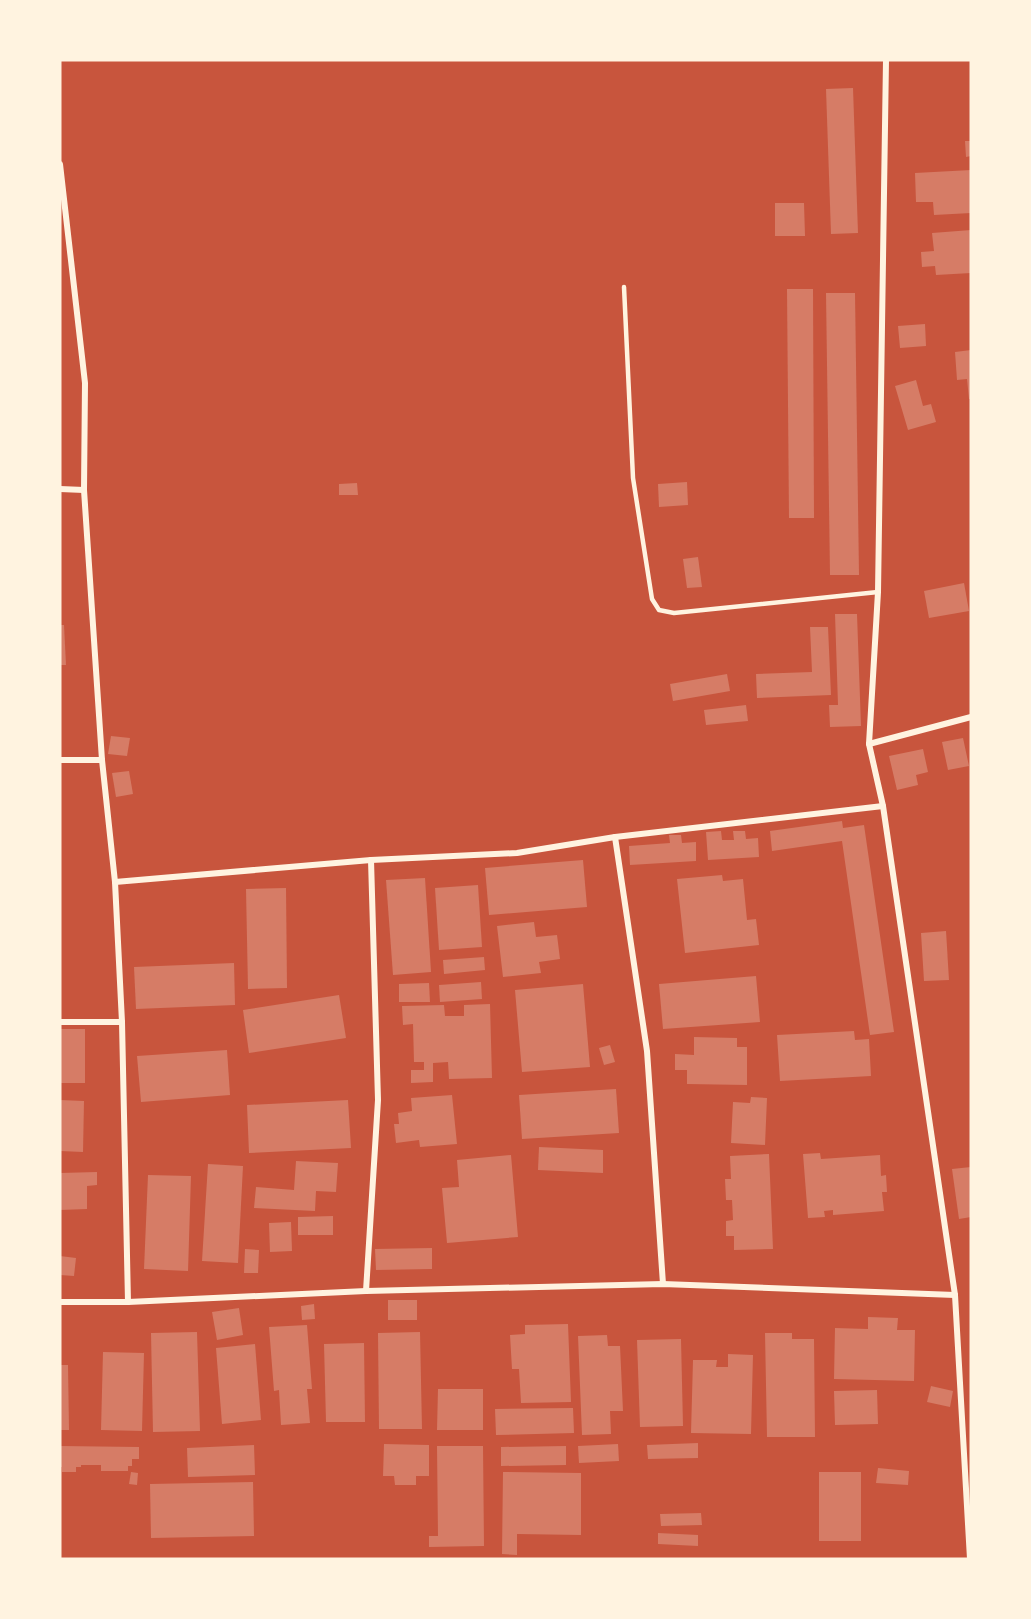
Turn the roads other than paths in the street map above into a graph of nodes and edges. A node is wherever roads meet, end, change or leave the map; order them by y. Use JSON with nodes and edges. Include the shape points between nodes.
{"nodes":[{"id":1,"x":886,"y":60,"type":"edge"},
{"id":2,"x":60,"y":164,"type":"edge"},
{"id":3,"x":624,"y":287,"type":"dead end"},
{"id":4,"x":60,"y":489,"type":"edge"},
{"id":5,"x":84,"y":490,"type":"junction"},
{"id":6,"x":878,"y":592,"type":"junction"},
{"id":7,"x":971,"y":717,"type":"edge"},
{"id":8,"x":869,"y":744,"type":"junction"},
{"id":9,"x":60,"y":760,"type":"edge"},
{"id":10,"x":102,"y":760,"type":"junction"},
{"id":11,"x":883,"y":806,"type":"junction"},
{"id":12,"x":615,"y":837,"type":"junction"},
{"id":13,"x":371,"y":860,"type":"junction"},
{"id":14,"x":115,"y":882,"type":"junction"},
{"id":15,"x":60,"y":1022,"type":"edge"},
{"id":16,"x":122,"y":1022,"type":"junction"},
{"id":17,"x":663,"y":1284,"type":"junction"},
{"id":18,"x":366,"y":1291,"type":"junction"},
{"id":19,"x":955,"y":1295,"type":"junction"},
{"id":20,"x":60,"y":1302,"type":"edge"},
{"id":21,"x":128,"y":1302,"type":"junction"},
{"id":22,"x":970,"y":1559,"type":"edge"}],
"edges":[{"from":1,"to":6,"type":"street"},
{"from":2,"to":5,"type":"street","via":[[85,383]]},
{"from":3,"to":6,"type":"lane","via":[[633,478],[652,599],[659,610],[674,613]]},
{"from":4,"to":5,"type":"street"},
{"from":5,"to":10,"type":"street"},
{"from":6,"to":8,"type":"street"},
{"from":7,"to":8,"type":"street"},
{"from":8,"to":11,"type":"street"},
{"from":9,"to":10,"type":"street"},
{"from":10,"to":14,"type":"street"},
{"from":11,"to":12,"type":"street"},
{"from":11,"to":19,"type":"street"},
{"from":12,"to":13,"type":"street","via":[[517,853]]},
{"from":12,"to":17,"type":"street","via":[[647,1051]]},
{"from":13,"to":14,"type":"street"},
{"from":13,"to":18,"type":"street","via":[[378,1100]]},
{"from":14,"to":16,"type":"street"},
{"from":15,"to":16,"type":"street"},
{"from":16,"to":21,"type":"street"},
{"from":17,"to":18,"type":"street"},
{"from":17,"to":19,"type":"street"},
{"from":18,"to":21,"type":"street"},
{"from":19,"to":22,"type":"street"},
{"from":20,"to":21,"type":"street"}]}
